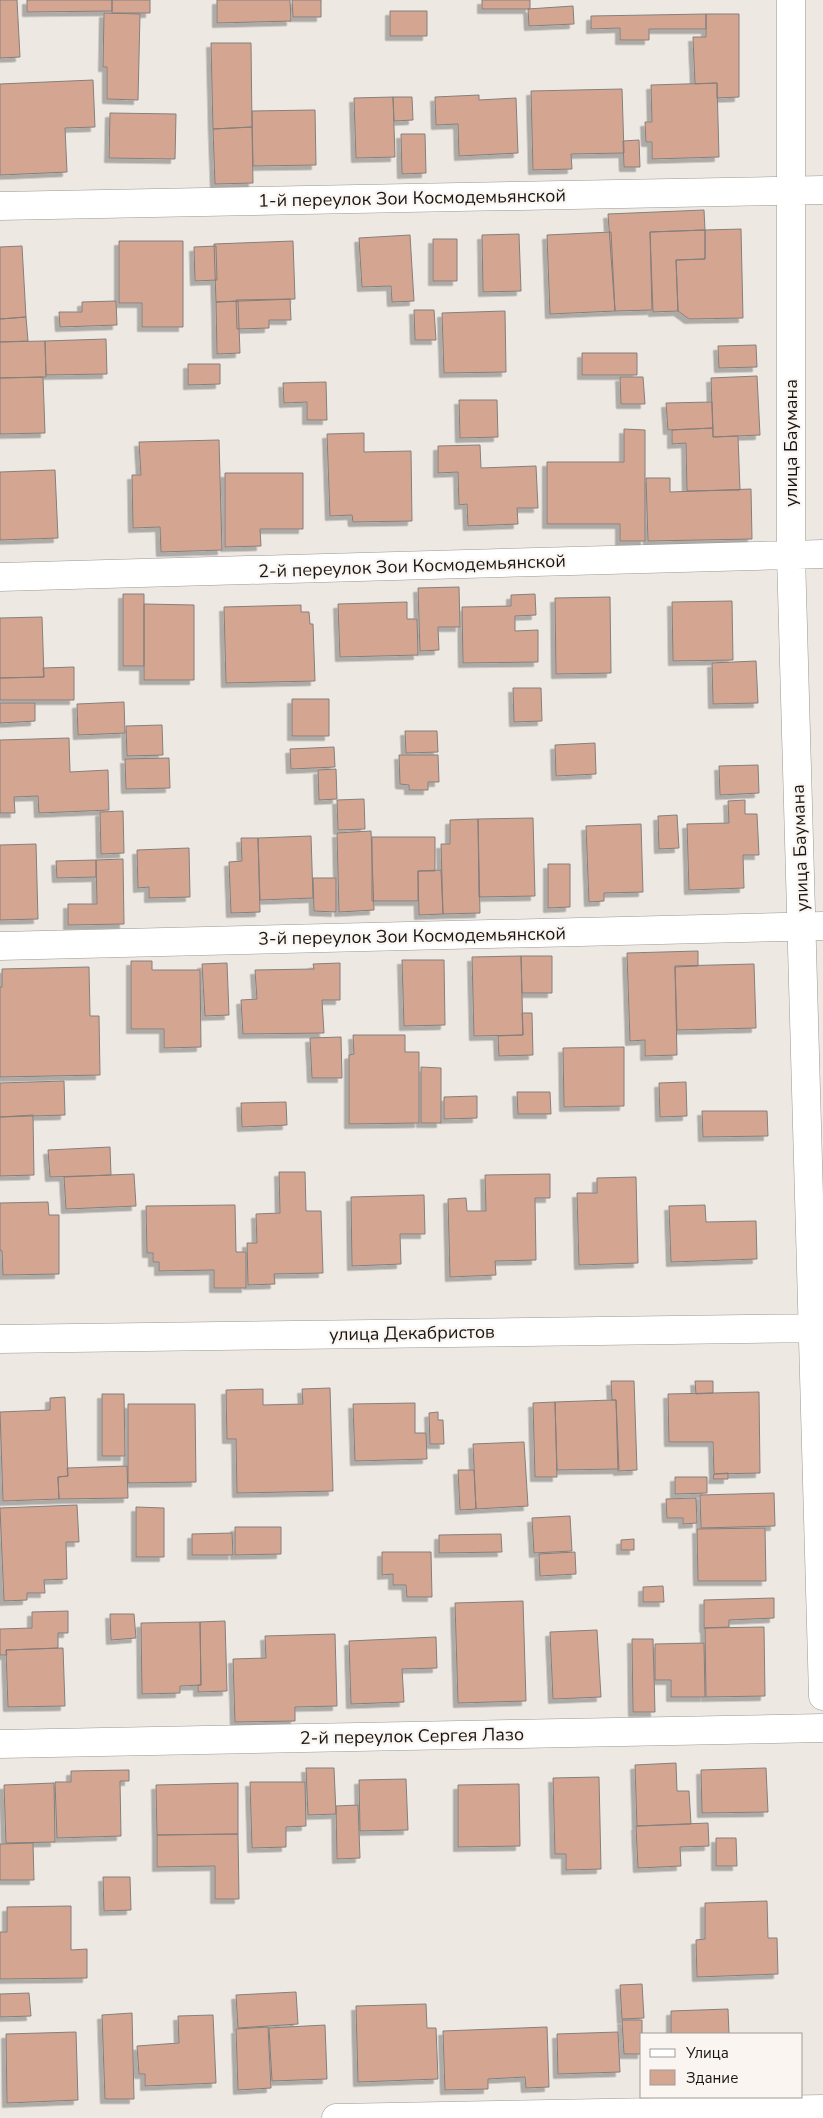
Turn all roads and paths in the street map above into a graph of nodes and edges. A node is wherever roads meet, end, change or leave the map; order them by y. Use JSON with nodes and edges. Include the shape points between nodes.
{"nodes":[{"id":1,"x":790,"y":0,"type":"edge"},
{"id":2,"x":823,"y":190,"type":"edge"},
{"id":3,"x":790,"y":191,"type":"junction"},
{"id":4,"x":0,"y":206,"type":"edge"},
{"id":5,"x":823,"y":554,"type":"edge"},
{"id":6,"x":791,"y":555,"type":"junction"},
{"id":7,"x":0,"y":577,"type":"edge"},
{"id":8,"x":813,"y":927,"type":"edge"},
{"id":9,"x":0,"y":946,"type":"edge"},
{"id":10,"x":818,"y":1328,"type":"edge"},
{"id":11,"x":0,"y":1339,"type":"edge"},
{"id":12,"x":823,"y":1696,"type":"edge"},
{"id":13,"x":823,"y":1728,"type":"edge"},
{"id":14,"x":0,"y":1744,"type":"edge"},
{"id":15,"x":823,"y":2109,"type":"edge"},
{"id":16,"x":336,"y":2118,"type":"edge"}],
"edges":[{"from":1,"to":3,"type":"street","name":"улица Баумана"},
{"from":2,"to":3,"type":"street","name":"1-й переулок Зои Космодемьянской"},
{"from":3,"to":4,"type":"street","name":"1-й переулок Зои Космодемьянской"},
{"from":3,"to":6,"type":"street","name":"улица Баумана"},
{"from":5,"to":6,"type":"street","name":"2-й переулок Зои Космодемьянской"},
{"from":6,"to":7,"type":"street","name":"2-й переулок Зои Космодемьянской"},
{"from":6,"to":8,"type":"street","name":"улица Баумана"},
{"from":8,"to":9,"type":"street","name":"3-й переулок Зои Космодемьянской"},
{"from":8,"to":10,"type":"street","name":"улица Баумана"},
{"from":10,"to":11,"type":"street","name":"улица Декабристов"},
{"from":10,"to":12,"type":"street","name":"улица Баумана"},
{"from":13,"to":14,"type":"street","name":"2-й переулок Сергея Лазо"},
{"from":15,"to":16,"type":"street"}]}
